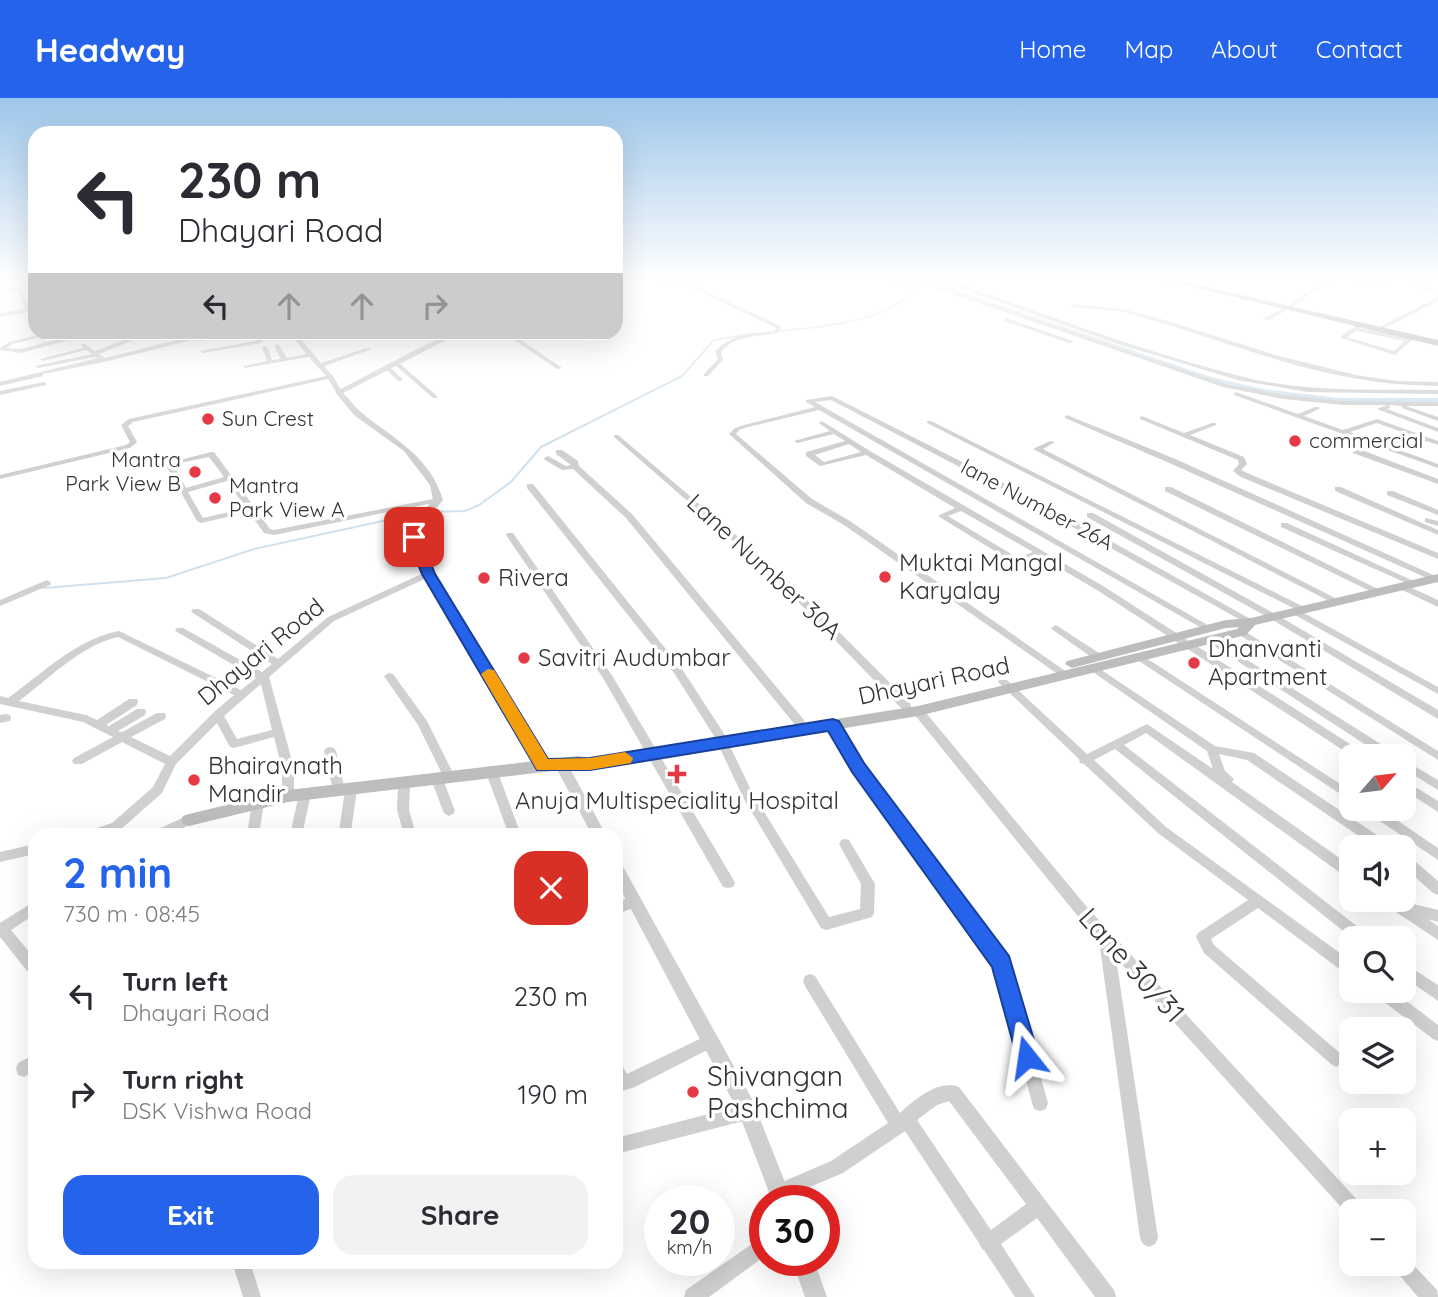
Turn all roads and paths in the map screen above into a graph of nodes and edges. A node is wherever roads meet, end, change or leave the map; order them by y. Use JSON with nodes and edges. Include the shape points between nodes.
{"nodes":[{"id":1,"x":764,"y":333,"type":"edge"},
{"id":2,"x":1044,"y":333,"type":"edge"},
{"id":3,"x":1070,"y":333,"type":"edge"},
{"id":4,"x":1091,"y":333,"type":"edge"},
{"id":5,"x":1199,"y":333,"type":"edge"},
{"id":6,"x":1349,"y":333,"type":"edge"},
{"id":7,"x":1384,"y":333,"type":"edge"},
{"id":8,"x":1397,"y":333,"type":"edge"},
{"id":9,"x":28,"y":338,"type":"edge"},
{"id":10,"x":28,"y":338,"type":"edge"},
{"id":11,"x":1410,"y":339,"type":"junction"},
{"id":12,"x":64,"y":340,"type":"edge"},
{"id":13,"x":71,"y":340,"type":"edge"},
{"id":14,"x":131,"y":340,"type":"edge"},
{"id":15,"x":172,"y":340,"type":"edge"},
{"id":16,"x":260,"y":340,"type":"edge"},
{"id":17,"x":298,"y":340,"type":"edge"},
{"id":18,"x":443,"y":340,"type":"edge"},
{"id":19,"x":517,"y":340,"type":"edge"},
{"id":20,"x":1438,"y":342,"type":"edge"},
{"id":21,"x":3,"y":344,"type":"edge"},
{"id":22,"x":1076,"y":344,"type":"dead end"},
{"id":23,"x":277,"y":346,"type":"dead end"},
{"id":24,"x":265,"y":348,"type":"dead end"},
{"id":25,"x":369,"y":349,"type":"dead end"},
{"id":26,"x":203,"y":351,"type":"dead end"},
{"id":27,"x":0,"y":352,"type":"edge"},
{"id":28,"x":99,"y":355,"type":"junction"},
{"id":29,"x":310,"y":355,"type":"junction"},
{"id":30,"x":285,"y":360,"type":"junction"},
{"id":31,"x":270,"y":362,"type":"junction"},
{"id":32,"x":396,"y":363,"type":"junction"},
{"id":33,"x":321,"y":365,"type":"junction"},
{"id":34,"x":246,"y":367,"type":"dead end"},
{"id":35,"x":388,"y":368,"type":"junction"},
{"id":36,"x":559,"y":368,"type":"dead end"},
{"id":37,"x":39,"y":369,"type":"junction"},
{"id":38,"x":1152,"y":371,"type":"dead end"},
{"id":39,"x":706,"y":375,"type":"dead end"},
{"id":40,"x":331,"y":377,"type":"junction"},
{"id":41,"x":400,"y":380,"type":"dead end"},
{"id":42,"x":0,"y":384,"type":"edge"},
{"id":43,"x":44,"y":384,"type":"dead end"},
{"id":44,"x":1438,"y":384,"type":"edge"},
{"id":45,"x":1438,"y":392,"type":"edge"},
{"id":46,"x":0,"y":393,"type":"edge"},
{"id":47,"x":339,"y":393,"type":"junction"},
{"id":48,"x":435,"y":397,"type":"dead end"},
{"id":49,"x":819,"y":403,"type":"junction"},
{"id":50,"x":1438,"y":404,"type":"edge"},
{"id":51,"x":1317,"y":408,"type":"dead end"},
{"id":52,"x":1384,"y":414,"type":"dead end"},
{"id":53,"x":1298,"y":416,"type":"junction"},
{"id":54,"x":1067,"y":417,"type":"dead end"},
{"id":55,"x":1142,"y":418,"type":"dead end"},
{"id":56,"x":1438,"y":419,"type":"edge"},
{"id":57,"x":929,"y":422,"type":"dead end"},
{"id":58,"x":822,"y":423,"type":"dead end"},
{"id":59,"x":1214,"y":424,"type":"dead end"},
{"id":60,"x":1438,"y":431,"type":"edge"},
{"id":61,"x":836,"y":432,"type":"junction"},
{"id":62,"x":1344,"y":432,"type":"junction"},
{"id":63,"x":1184,"y":435,"type":"junction"},
{"id":64,"x":617,"y":436,"type":"dead end"},
{"id":65,"x":1427,"y":439,"type":"junction"},
{"id":66,"x":797,"y":442,"type":"dead end"},
{"id":67,"x":850,"y":442,"type":"junction"},
{"id":68,"x":1052,"y":442,"type":"dead end"},
{"id":69,"x":1438,"y":443,"type":"edge"},
{"id":70,"x":1410,"y":447,"type":"dead end"},
{"id":71,"x":1356,"y":451,"type":"dead end"},
{"id":72,"x":559,"y":452,"type":"dead end"},
{"id":73,"x":867,"y":453,"type":"junction"},
{"id":74,"x":548,"y":458,"type":"dead end"},
{"id":75,"x":180,"y":461,"type":"dead end"},
{"id":76,"x":169,"y":464,"type":"dead end"},
{"id":77,"x":1438,"y":466,"type":"edge"},
{"id":78,"x":575,"y":467,"type":"junction"},
{"id":79,"x":1397,"y":473,"type":"dead end"},
{"id":80,"x":0,"y":477,"type":"edge"},
{"id":81,"x":228,"y":478,"type":"junction"},
{"id":82,"x":1438,"y":482,"type":"edge"},
{"id":83,"x":530,"y":486,"type":"dead end"},
{"id":84,"x":1168,"y":489,"type":"dead end"},
{"id":85,"x":1338,"y":489,"type":"dead end"},
{"id":86,"x":1438,"y":489,"type":"edge"},
{"id":87,"x":183,"y":491,"type":"junction"},
{"id":88,"x":1390,"y":493,"type":"dead end"},
{"id":89,"x":436,"y":502,"type":"junction"},
{"id":90,"x":961,"y":508,"type":"junction"},
{"id":91,"x":250,"y":509,"type":"junction"},
{"id":92,"x":1438,"y":513,"type":"edge"},
{"id":93,"x":1090,"y":515,"type":"dead end"},
{"id":94,"x":1428,"y":520,"type":"dead end"},
{"id":95,"x":1438,"y":524,"type":"edge"},
{"id":96,"x":1284,"y":525,"type":"dead end"},
{"id":97,"x":999,"y":530,"type":"junction"},
{"id":98,"x":1438,"y":533,"type":"edge"},
{"id":99,"x":510,"y":535,"type":"dead end"},
{"id":100,"x":977,"y":538,"type":"junction"},
{"id":101,"x":1039,"y":553,"type":"junction"},
{"id":102,"x":1438,"y":556,"type":"edge"},
{"id":103,"x":428,"y":574,"type":"junction"},
{"id":104,"x":1437,"y":579,"type":"edge"},
{"id":105,"x":47,"y":583,"type":"dead end"},
{"id":106,"x":1416,"y":583,"type":"junction"},
{"id":107,"x":1403,"y":587,"type":"junction"},
{"id":108,"x":1379,"y":592,"type":"junction"},
{"id":109,"x":1338,"y":602,"type":"junction"},
{"id":110,"x":0,"y":603,"type":"edge"},
{"id":111,"x":1438,"y":604,"type":"edge"},
{"id":112,"x":196,"y":611,"type":"dead end"},
{"id":113,"x":1300,"y":611,"type":"junction"},
{"id":114,"x":1274,"y":617,"type":"junction"},
{"id":115,"x":1246,"y":627,"type":"junction"},
{"id":116,"x":1056,"y":628,"type":"dead end"},
{"id":117,"x":180,"y":630,"type":"dead end"},
{"id":118,"x":1210,"y":634,"type":"junction"},
{"id":119,"x":1178,"y":636,"type":"junction"},
{"id":120,"x":1190,"y":645,"type":"junction"},
{"id":121,"x":1140,"y":657,"type":"junction"},
{"id":122,"x":1096,"y":663,"type":"junction"},
{"id":123,"x":279,"y":664,"type":"junction"},
{"id":124,"x":1062,"y":671,"type":"junction"},
{"id":125,"x":389,"y":676,"type":"dead end"},
{"id":126,"x":264,"y":678,"type":"junction"},
{"id":127,"x":1007,"y":685,"type":"junction"},
{"id":128,"x":1438,"y":691,"type":"edge"},
{"id":129,"x":242,"y":695,"type":"junction"},
{"id":130,"x":6,"y":701,"type":"edge"},
{"id":131,"x":912,"y":709,"type":"junction"},
{"id":132,"x":218,"y":715,"type":"junction"},
{"id":133,"x":1438,"y":715,"type":"edge"},
{"id":134,"x":161,"y":716,"type":"dead end"},
{"id":135,"x":800,"y":723,"type":"junction"},
{"id":136,"x":97,"y":725,"type":"junction"},
{"id":137,"x":833,"y":725,"type":"junction"},
{"id":138,"x":109,"y":731,"type":"junction"},
{"id":139,"x":279,"y":732,"type":"junction"},
{"id":140,"x":124,"y":738,"type":"junction"},
{"id":141,"x":720,"y":739,"type":"junction"},
{"id":142,"x":1116,"y":744,"type":"junction"},
{"id":143,"x":1342,"y":744,"type":"edge"},
{"id":144,"x":1373,"y":744,"type":"edge"},
{"id":145,"x":1212,"y":749,"type":"junction"},
{"id":146,"x":651,"y":750,"type":"junction"},
{"id":147,"x":330,"y":751,"type":"dead end"},
{"id":148,"x":1438,"y":756,"type":"edge"},
{"id":149,"x":1084,"y":760,"type":"junction"},
{"id":150,"x":78,"y":761,"type":"dead end"},
{"id":151,"x":171,"y":762,"type":"junction"},
{"id":152,"x":561,"y":764,"type":"junction"},
{"id":153,"x":543,"y":765,"type":"junction"},
{"id":154,"x":491,"y":770,"type":"junction"},
{"id":155,"x":1416,"y":772,"type":"edge"},
{"id":156,"x":443,"y":778,"type":"junction"},
{"id":157,"x":404,"y":784,"type":"junction"},
{"id":158,"x":1438,"y":786,"type":"edge"},
{"id":159,"x":1339,"y":789,"type":"edge"},
{"id":160,"x":345,"y":790,"type":"junction"},
{"id":161,"x":1416,"y":792,"type":"edge"},
{"id":162,"x":296,"y":795,"type":"junction"},
{"id":163,"x":258,"y":803,"type":"junction"},
{"id":164,"x":1438,"y":807,"type":"edge"},
{"id":165,"x":449,"y":811,"type":"dead end"},
{"id":166,"x":1388,"y":821,"type":"edge"},
{"id":167,"x":180,"y":827,"type":"edge"},
{"id":168,"x":117,"y":828,"type":"edge"},
{"id":169,"x":254,"y":828,"type":"dead end"},
{"id":170,"x":296,"y":828,"type":"edge"},
{"id":171,"x":345,"y":828,"type":"edge"},
{"id":172,"x":408,"y":828,"type":"edge"},
{"id":173,"x":512,"y":828,"type":"edge"},
{"id":174,"x":595,"y":828,"type":"edge"},
{"id":175,"x":1367,"y":835,"type":"edge"},
{"id":176,"x":845,"y":844,"type":"dead end"},
{"id":177,"x":28,"y":851,"type":"edge"},
{"id":178,"x":1438,"y":855,"type":"edge"},
{"id":179,"x":0,"y":857,"type":"edge"},
{"id":180,"x":1339,"y":861,"type":"edge"},
{"id":181,"x":1339,"y":862,"type":"edge"},
{"id":182,"x":1416,"y":870,"type":"edge"},
{"id":183,"x":623,"y":880,"type":"edge"},
{"id":184,"x":728,"y":883,"type":"dead end"},
{"id":185,"x":1438,"y":888,"type":"edge"},
{"id":186,"x":1259,"y":900,"type":"junction"},
{"id":187,"x":634,"y":901,"type":"junction"},
{"id":188,"x":623,"y":906,"type":"edge"},
{"id":189,"x":1416,"y":911,"type":"edge"},
{"id":190,"x":28,"y":912,"type":"edge"},
{"id":191,"x":1406,"y":912,"type":"edge"},
{"id":192,"x":1438,"y":916,"type":"edge"},
{"id":193,"x":1347,"y":926,"type":"edge"},
{"id":194,"x":1,"y":930,"type":"edge"},
{"id":195,"x":1438,"y":934,"type":"edge"},
{"id":196,"x":1106,"y":937,"type":"junction"},
{"id":197,"x":1339,"y":960,"type":"edge"},
{"id":198,"x":28,"y":961,"type":"edge"},
{"id":199,"x":1416,"y":978,"type":"edge"},
{"id":200,"x":810,"y":981,"type":"dead end"},
{"id":201,"x":1438,"y":994,"type":"edge"},
{"id":202,"x":1397,"y":1003,"type":"edge"},
{"id":203,"x":1438,"y":1034,"type":"edge"},
{"id":204,"x":710,"y":1041,"type":"junction"},
{"id":205,"x":1336,"y":1059,"type":"dead end"},
{"id":206,"x":623,"y":1083,"type":"edge"},
{"id":207,"x":1040,"y":1103,"type":"dead end"},
{"id":208,"x":747,"y":1112,"type":"junction"},
{"id":209,"x":902,"y":1122,"type":"junction"},
{"id":210,"x":623,"y":1144,"type":"edge"},
{"id":211,"x":777,"y":1185,"type":"edge"},
{"id":212,"x":803,"y":1185,"type":"edge"},
{"id":213,"x":1345,"y":1199,"type":"edge"},
{"id":214,"x":1039,"y":1206,"type":"junction"},
{"id":215,"x":1149,"y":1238,"type":"dead end"},
{"id":216,"x":988,"y":1243,"type":"junction"},
{"id":217,"x":749,"y":1256,"type":"edge"},
{"id":218,"x":243,"y":1269,"type":"edge"},
{"id":219,"x":809,"y":1276,"type":"edge"},
{"id":220,"x":1412,"y":1276,"type":"edge"},
{"id":221,"x":252,"y":1297,"type":"edge"},
{"id":222,"x":692,"y":1297,"type":"edge"},
{"id":223,"x":816,"y":1297,"type":"edge"},
{"id":224,"x":1026,"y":1297,"type":"edge"},
{"id":225,"x":1107,"y":1297,"type":"edge"},
{"id":226,"x":1430,"y":1297,"type":"edge"}],
"edges":[{"from":1,"to":39,"type":"street","via":[[721,347],[721,359]]},
{"from":2,"to":22,"type":"street"},
{"from":3,"to":50,"type":"street","via":[[1224,386],[1344,403]]},
{"from":4,"to":45,"type":"street","via":[[1238,378],[1307,390]]},
{"from":5,"to":44,"type":"street","via":[[1335,373]]},
{"from":6,"to":11,"type":"street","via":[[1343,337],[1395,354]]},
{"from":7,"to":11,"type":"main road"},
{"from":8,"to":20,"type":"main road"},
{"from":9,"to":21,"type":"street"},
{"from":10,"to":21,"type":"street"},
{"from":11,"to":20,"type":"main road"},
{"from":12,"to":21,"type":"street","via":[[21,351],[2,349]]},
{"from":13,"to":27,"type":"street","via":[[20,353]]},
{"from":14,"to":28,"type":"street"},
{"from":15,"to":28,"type":"street","via":[[109,360]]},
{"from":16,"to":26,"type":"street"},
{"from":17,"to":29,"type":"street"},
{"from":18,"to":32,"type":"street"},
{"from":19,"to":36,"type":"street"},
{"from":23,"to":30,"type":"street"},
{"from":24,"to":31,"type":"street"},
{"from":25,"to":33,"type":"street"},
{"from":28,"to":37,"type":"street"},
{"from":28,"to":37,"type":"street","via":[[85,346],[41,359]]},
{"from":29,"to":30,"type":"street"},
{"from":29,"to":33,"type":"street"},
{"from":30,"to":31,"type":"street"},
{"from":31,"to":34,"type":"street"},
{"from":32,"to":35,"type":"street"},
{"from":32,"to":48,"type":"street"},
{"from":33,"to":40,"type":"street"},
{"from":35,"to":41,"type":"street"},
{"from":35,"to":47,"type":"street"},
{"from":37,"to":42,"type":"street"},
{"from":38,"to":53,"type":"street"},
{"from":40,"to":47,"type":"street"},
{"from":40,"to":80,"type":"street","via":[[131,420],[124,425],[134,442],[128,447]]},
{"from":43,"to":46,"type":"street"},
{"from":47,"to":89,"type":"street","via":[[357,413],[407,449],[434,485]]},
{"from":49,"to":115,"type":"street","name":"lane Number 26A","via":[[832,398],[941,453]]},
{"from":49,"to":118,"type":"street"},
{"from":49,"to":124,"type":"street","via":[[732,434],[809,501]]},
{"from":51,"to":53,"type":"street"},
{"from":52,"to":60,"type":"street"},
{"from":53,"to":62,"type":"street"},
{"from":54,"to":104,"type":"street"},
{"from":55,"to":63,"type":"street"},
{"from":56,"to":60,"type":"street","via":[[1401,407],[1380,409]]},
{"from":57,"to":113,"type":"street"},
{"from":58,"to":61,"type":"street"},
{"from":59,"to":63,"type":"street"},
{"from":61,"to":66,"type":"street"},
{"from":61,"to":67,"type":"street"},
{"from":62,"to":65,"type":"street","via":[[1377,421]]},
{"from":62,"to":77,"type":"street"},
{"from":63,"to":102,"type":"street","via":[[1241,459],[1237,471],[1244,475]]},
{"from":64,"to":131,"type":"street","name":"Lane Number 30A","via":[[774,572]]},
{"from":65,"to":69,"type":"street"},
{"from":65,"to":70,"type":"street"},
{"from":67,"to":73,"type":"street"},
{"from":67,"to":73,"type":"street","via":[[809,454],[823,464]]},
{"from":68,"to":109,"type":"street","via":[[1037,449]]},
{"from":71,"to":82,"type":"street"},
{"from":72,"to":78,"type":"street"},
{"from":73,"to":90,"type":"street"},
{"from":74,"to":78,"type":"street","via":[[565,468]]},
{"from":75,"to":81,"type":"street","via":[[211,453]]},
{"from":76,"to":87,"type":"street"},
{"from":78,"to":135,"type":"street","via":[[629,516]]},
{"from":79,"to":86,"type":"street"},
{"from":81,"to":87,"type":"street"},
{"from":81,"to":91,"type":"street"},
{"from":83,"to":141,"type":"street","via":[[678,671]]},
{"from":84,"to":108,"type":"street"},
{"from":85,"to":98,"type":"street"},
{"from":87,"to":91,"type":"street","via":[[202,522]]},
{"from":88,"to":92,"type":"street"},
{"from":89,"to":91,"type":"street","via":[[274,533],[267,531]]},
{"from":89,"to":103,"type":"street","via":[[414,529]]},
{"from":90,"to":97,"type":"street"},
{"from":90,"to":100,"type":"street","via":[[942,516]]},
{"from":93,"to":114,"type":"street"},
{"from":94,"to":95,"type":"street"},
{"from":96,"to":106,"type":"street"},
{"from":97,"to":100,"type":"street"},
{"from":97,"to":101,"type":"street"},
{"from":99,"to":146,"type":"street","via":[[608,677]]},
{"from":100,"to":101,"type":"street","via":[[1019,562]]},
{"from":101,"to":119,"type":"street"},
{"from":103,"to":123,"type":"street","name":"Dhayari Road","via":[[331,619]]},
{"from":103,"to":153,"type":"street"},
{"from":104,"to":106,"type":"main road","name":"Dhayari Road"},
{"from":105,"to":110,"type":"street"},
{"from":106,"to":107,"type":"main road","name":"Dhayari Road"},
{"from":107,"to":108,"type":"main road","name":"Dhayari Road"},
{"from":107,"to":111,"type":"street"},
{"from":108,"to":109,"type":"main road","name":"Dhayari Road"},
{"from":109,"to":113,"type":"main road","name":"Dhayari Road"},
{"from":112,"to":123,"type":"street"},
{"from":113,"to":114,"type":"main road","name":"Dhayari Road"},
{"from":113,"to":128,"type":"street"},
{"from":114,"to":115,"type":"main road","name":"Dhayari Road"},
{"from":114,"to":133,"type":"street"},
{"from":115,"to":118,"type":"main road","name":"Dhayari Road"},
{"from":115,"to":148,"type":"street","name":"lane Number 26A"},
{"from":116,"to":122,"type":"street"},
{"from":117,"to":126,"type":"street"},
{"from":118,"to":119,"type":"main road","name":"Dhayari Road"},
{"from":118,"to":120,"type":"main road","name":"Dhayari Road"},
{"from":118,"to":144,"type":"street"},
{"from":119,"to":120,"type":"street"},
{"from":119,"to":122,"type":"main road","name":"Dhayari Road"},
{"from":120,"to":121,"type":"main road","name":"Dhayari Road"},
{"from":120,"to":143,"type":"street"},
{"from":121,"to":122,"type":"main road","name":"Dhayari Road"},
{"from":121,"to":159,"type":"street"},
{"from":122,"to":124,"type":"main road","name":"Dhayari Road"},
{"from":122,"to":145,"type":"street"},
{"from":123,"to":126,"type":"street","name":"Dhayari Road"},
{"from":124,"to":127,"type":"main road","name":"Dhayari Road"},
{"from":125,"to":156,"type":"street","via":[[423,724]]},
{"from":126,"to":129,"type":"street","name":"Dhayari Road"},
{"from":126,"to":139,"type":"street"},
{"from":127,"to":131,"type":"main road","name":"Dhayari Road"},
{"from":127,"to":149,"type":"street"},
{"from":129,"to":130,"type":"street","via":[[112,634]]},
{"from":129,"to":132,"type":"street","name":"Dhayari Road"},
{"from":130,"to":136,"type":"street","via":[[69,713]]},
{"from":131,"to":135,"type":"main road","name":"Dhayari Road"},
{"from":131,"to":137,"type":"main road","name":"Dhayari Road"},
{"from":131,"to":196,"type":"street","name":"Lane 30/31"},
{"from":132,"to":139,"type":"street","via":[[234,744]]},
{"from":132,"to":151,"type":"street","name":"Dhayari Road"},
{"from":134,"to":140,"type":"street"},
{"from":135,"to":141,"type":"main road","name":"Dhayari Road"},
{"from":136,"to":138,"type":"street"},
{"from":136,"to":138,"type":"street","via":[[137,707]]},
{"from":137,"to":141,"type":"main road","name":"Dhayari Road"},
{"from":137,"to":207,"type":"street","via":[[858,768],[1002,963]]},
{"from":138,"to":140,"type":"street"},
{"from":139,"to":162,"type":"street"},
{"from":140,"to":150,"type":"street"},
{"from":140,"to":151,"type":"street"},
{"from":141,"to":146,"type":"main road","name":"Dhayari Road"},
{"from":141,"to":176,"type":"street","via":[[748,796],[826,924],[867,913],[868,884]]},
{"from":142,"to":149,"type":"street"},
{"from":142,"to":181,"type":"street","via":[[1147,729]]},
{"from":142,"to":193,"type":"street"},
{"from":145,"to":175,"type":"street","via":[[1250,756]]},
{"from":145,"to":180,"type":"street","via":[[1220,773]]},
{"from":146,"to":152,"type":"main road","name":"Dhayari Road","via":[[590,764]]},
{"from":146,"to":184,"type":"street"},
{"from":147,"to":160,"type":"street"},
{"from":149,"to":186,"type":"street","via":[[1162,830]]},
{"from":151,"to":168,"type":"street","name":"Dhayari Road","via":[[158,790]]},
{"from":152,"to":153,"type":"main road","name":"Dhayari Road"},
{"from":152,"to":174,"type":"street"},
{"from":153,"to":154,"type":"main road","name":"Dhayari Road"},
{"from":154,"to":156,"type":"main road","name":"Dhayari Road"},
{"from":154,"to":173,"type":"street"},
{"from":155,"to":158,"type":"street"},
{"from":156,"to":157,"type":"main road","name":"Dhayari Road"},
{"from":156,"to":165,"type":"street"},
{"from":157,"to":160,"type":"main road","name":"Dhayari Road"},
{"from":157,"to":172,"type":"street","via":[[402,810]]},
{"from":160,"to":162,"type":"main road","name":"Dhayari Road"},
{"from":160,"to":171,"type":"street"},
{"from":161,"to":164,"type":"street"},
{"from":162,"to":163,"type":"main road","name":"Dhayari Road"},
{"from":162,"to":170,"type":"street"},
{"from":163,"to":167,"type":"main road","name":"Dhayari Road"},
{"from":163,"to":169,"type":"street"},
{"from":166,"to":178,"type":"street"},
{"from":177,"to":179,"type":"street"},
{"from":182,"to":185,"type":"street"},
{"from":183,"to":187,"type":"street"},
{"from":186,"to":197,"type":"street"},
{"from":186,"to":205,"type":"street","via":[[1203,937],[1209,949]]},
{"from":187,"to":188,"type":"street"},
{"from":187,"to":204,"type":"street"},
{"from":189,"to":192,"type":"street"},
{"from":190,"to":194,"type":"street"},
{"from":191,"to":195,"type":"street"},
{"from":194,"to":198,"type":"street"},
{"from":196,"to":213,"type":"street","name":"Lane 30/31"},
{"from":196,"to":215,"type":"street"},
{"from":199,"to":201,"type":"street"},
{"from":200,"to":209,"type":"street"},
{"from":202,"to":203,"type":"street"},
{"from":204,"to":206,"type":"street"},
{"from":204,"to":208,"type":"street"},
{"from":208,"to":210,"type":"street"},
{"from":208,"to":211,"type":"street"},
{"from":209,"to":212,"type":"street","via":[[838,1167]]},
{"from":209,"to":214,"type":"street","via":[[942,1093],[953,1093]]},
{"from":209,"to":216,"type":"street"},
{"from":214,"to":216,"type":"street"},
{"from":214,"to":225,"type":"street"},
{"from":216,"to":224,"type":"street"},
{"from":217,"to":222,"type":"street"},
{"from":218,"to":221,"type":"street"},
{"from":219,"to":223,"type":"street"},
{"from":220,"to":226,"type":"street"}]}
